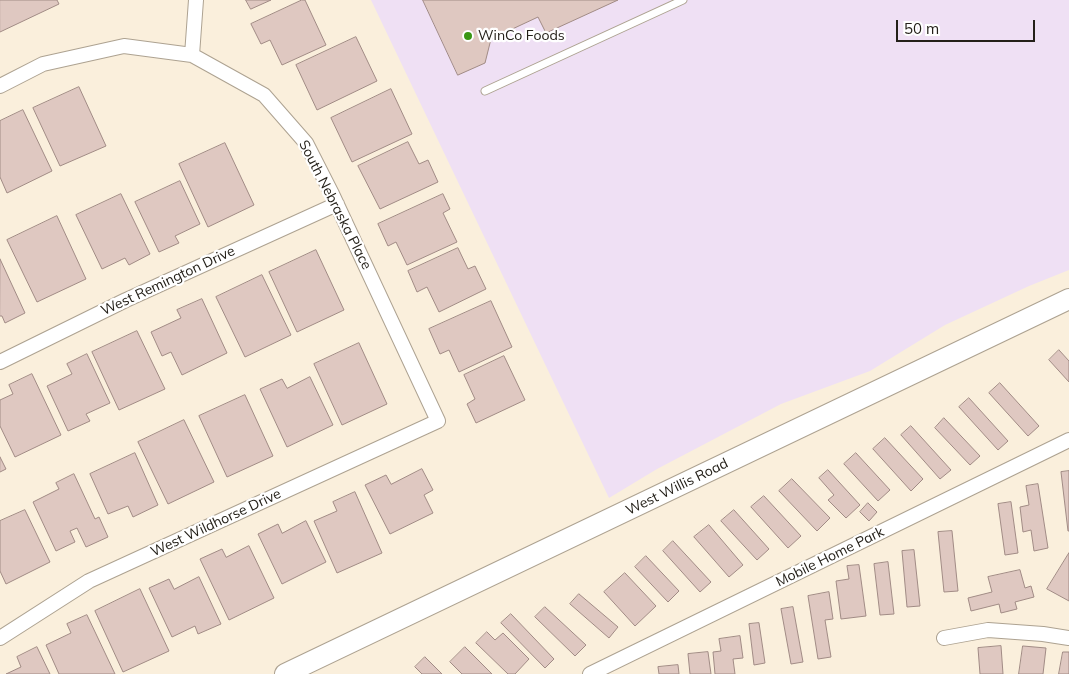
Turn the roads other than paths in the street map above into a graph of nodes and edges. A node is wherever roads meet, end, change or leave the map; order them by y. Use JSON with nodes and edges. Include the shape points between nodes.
{"nodes":[{"id":1,"x":196,"y":0,"type":"edge"},
{"id":2,"x":683,"y":0,"type":"edge"},
{"id":3,"x":192,"y":55,"type":"junction"},
{"id":4,"x":0,"y":86,"type":"edge"},
{"id":5,"x":485,"y":91,"type":"dead end"},
{"id":6,"x":337,"y":204,"type":"junction"},
{"id":7,"x":1069,"y":299,"type":"edge"},
{"id":8,"x":0,"y":362,"type":"edge"},
{"id":9,"x":438,"y":421,"type":"joint"},
{"id":10,"x":1069,"y":440,"type":"edge"},
{"id":11,"x":0,"y":638,"type":"edge"},
{"id":12,"x":944,"y":638,"type":"dead end"},
{"id":13,"x":1069,"y":638,"type":"edge"},
{"id":14,"x":285,"y":674,"type":"edge"},
{"id":15,"x":590,"y":674,"type":"edge"}],
"edges":[{"from":1,"to":3,"type":"street"},
{"from":2,"to":5,"type":"lane"},
{"from":3,"to":4,"type":"street","via":[[124,46],[43,64]]},
{"from":3,"to":6,"type":"street","name":"South Nebraska Place","via":[[264,95],[306,143]]},
{"from":6,"to":8,"type":"street","name":"West Remington Drive","via":[[126,300]]},
{"from":6,"to":9,"type":"street","name":"South Nebraska Place"},
{"from":7,"to":14,"type":"street","name":"West Willis Road"},
{"from":9,"to":11,"type":"street","name":"West Wildhorse Drive","via":[[89,581]]},
{"from":10,"to":15,"type":"street","name":"Mobile Home Park"},
{"from":12,"to":13,"type":"street","via":[[988,630]]}]}
